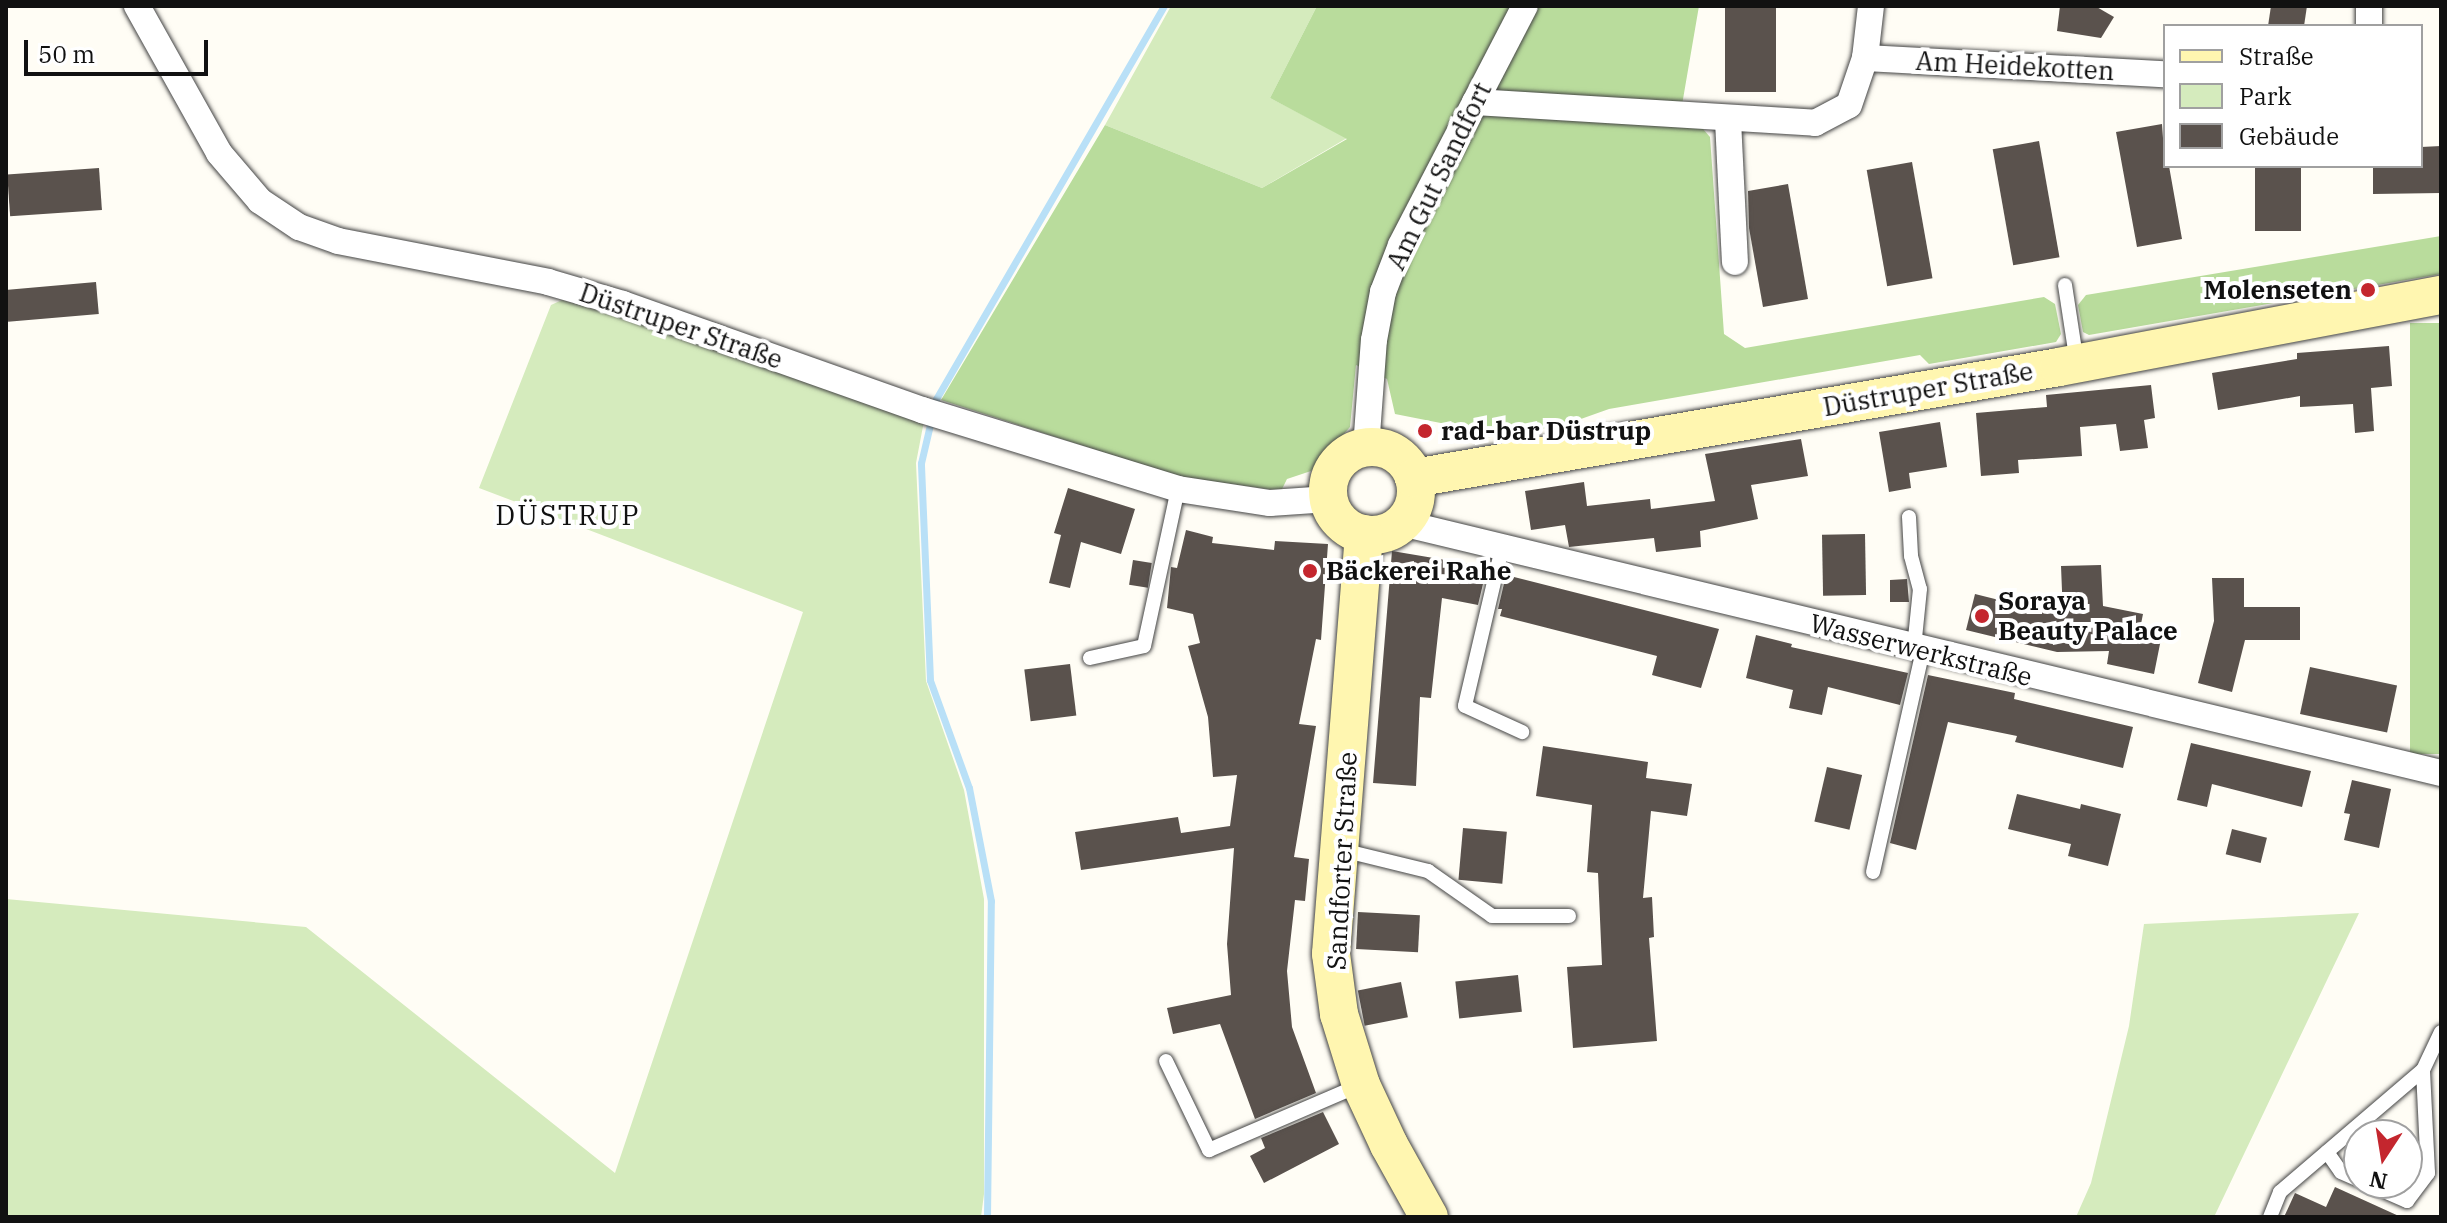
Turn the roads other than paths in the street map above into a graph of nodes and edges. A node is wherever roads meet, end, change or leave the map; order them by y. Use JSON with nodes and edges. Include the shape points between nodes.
{"nodes":[{"id":1,"x":137,"y":6,"type":"edge"},
{"id":2,"x":1525,"y":6,"type":"edge"},
{"id":3,"x":1871,"y":6,"type":"edge"},
{"id":4,"x":1865,"y":58,"type":"junction"},
{"id":5,"x":2163,"y":74,"type":"edge"},
{"id":6,"x":1475,"y":102,"type":"junction"},
{"id":7,"x":1728,"y":120,"type":"junction"},
{"id":8,"x":1735,"y":262,"type":"dead end"},
{"id":9,"x":2065,"y":285,"type":"dead end"},
{"id":10,"x":2441,"y":295,"type":"edge"},
{"id":11,"x":2077,"y":363,"type":"junction"},
{"id":12,"x":1366,"y":448,"type":"junction"},
{"id":13,"x":1414,"y":478,"type":"junction"},
{"id":14,"x":1178,"y":489,"type":"junction"},
{"id":15,"x":1329,"y":499,"type":"junction"},
{"id":16,"x":1909,"y":517,"type":"dead end"},
{"id":17,"x":1402,"y":523,"type":"junction"},
{"id":18,"x":1364,"y":534,"type":"junction"},
{"id":19,"x":1502,"y":548,"type":"junction"},
{"id":20,"x":1918,"y":649,"type":"junction"},
{"id":21,"x":1090,"y":658,"type":"dead end"},
{"id":22,"x":1522,"y":732,"type":"dead end"},
{"id":23,"x":2441,"y":773,"type":"edge"},
{"id":24,"x":1339,"y":850,"type":"junction"},
{"id":25,"x":1873,"y":872,"type":"dead end"},
{"id":26,"x":1569,"y":916,"type":"dead end"},
{"id":27,"x":2441,"y":1032,"type":"edge"},
{"id":28,"x":1166,"y":1061,"type":"dead end"},
{"id":29,"x":2423,"y":1070,"type":"junction"},
{"id":30,"x":1361,"y":1085,"type":"junction"},
{"id":31,"x":2327,"y":1152,"type":"junction"},
{"id":32,"x":2343,"y":1173,"type":"edge"},
{"id":33,"x":2423,"y":1180,"type":"edge"},
{"id":34,"x":1429,"y":1217,"type":"edge"},
{"id":35,"x":2270,"y":1217,"type":"edge"}],
"edges":[{"from":1,"to":14,"type":"street","name":"Düstruper Straße","via":[[219,153],[260,201],[299,227],[338,241],[548,282],[623,304],[932,413]]},
{"from":2,"to":6,"type":"street","name":"Am Gut Sandfort"},
{"from":3,"to":4,"type":"street"},
{"from":4,"to":5,"type":"street","name":"Am Heidekotten"},
{"from":4,"to":7,"type":"street","via":[[1849,105],[1815,123]]},
{"from":6,"to":7,"type":"street"},
{"from":6,"to":12,"type":"street","name":"Am Gut Sandfort","via":[[1401,245],[1383,292]]},
{"from":7,"to":8,"type":"street"},
{"from":9,"to":11,"type":"lane"},
{"from":10,"to":11,"type":"street","name":"Düstruper Straße"},
{"from":11,"to":13,"type":"street","name":"Düstruper Straße"},
{"from":12,"to":13,"type":"street","via":[[1400,458]]},
{"from":12,"to":15,"type":"street","via":[[1352,452],[1333,471]]},
{"from":13,"to":17,"type":"street","via":[[1415,502]]},
{"from":14,"to":15,"type":"street","name":"Düstruper Straße","via":[[1270,503]]},
{"from":14,"to":21,"type":"lane","via":[[1144,646]]},
{"from":15,"to":18,"type":"street","via":[[1341,522]]},
{"from":16,"to":20,"type":"lane","via":[[1920,589]]},
{"from":17,"to":18,"type":"street","via":[[1391,531]]},
{"from":17,"to":19,"type":"street","name":"Wasserwerkstraße"},
{"from":18,"to":24,"type":"street","name":"Sandforter Straße"},
{"from":19,"to":20,"type":"street","name":"Wasserwerkstraße"},
{"from":19,"to":22,"type":"lane","via":[[1465,706]]},
{"from":20,"to":23,"type":"street","name":"Wasserwerkstraße"},
{"from":20,"to":25,"type":"lane"},
{"from":24,"to":26,"type":"lane","via":[[1428,871],[1492,916]]},
{"from":24,"to":30,"type":"street","name":"Sandforter Straße","via":[[1331,954],[1339,1014]]},
{"from":27,"to":29,"type":"lane"},
{"from":28,"to":30,"type":"lane","via":[[1209,1150]]},
{"from":29,"to":31,"type":"lane"},
{"from":29,"to":33,"type":"lane","via":[[2428,1173]]},
{"from":30,"to":34,"type":"street","name":"Sandforter Straße"},
{"from":31,"to":32,"type":"lane"},
{"from":31,"to":35,"type":"lane","via":[[2280,1192]]}]}
